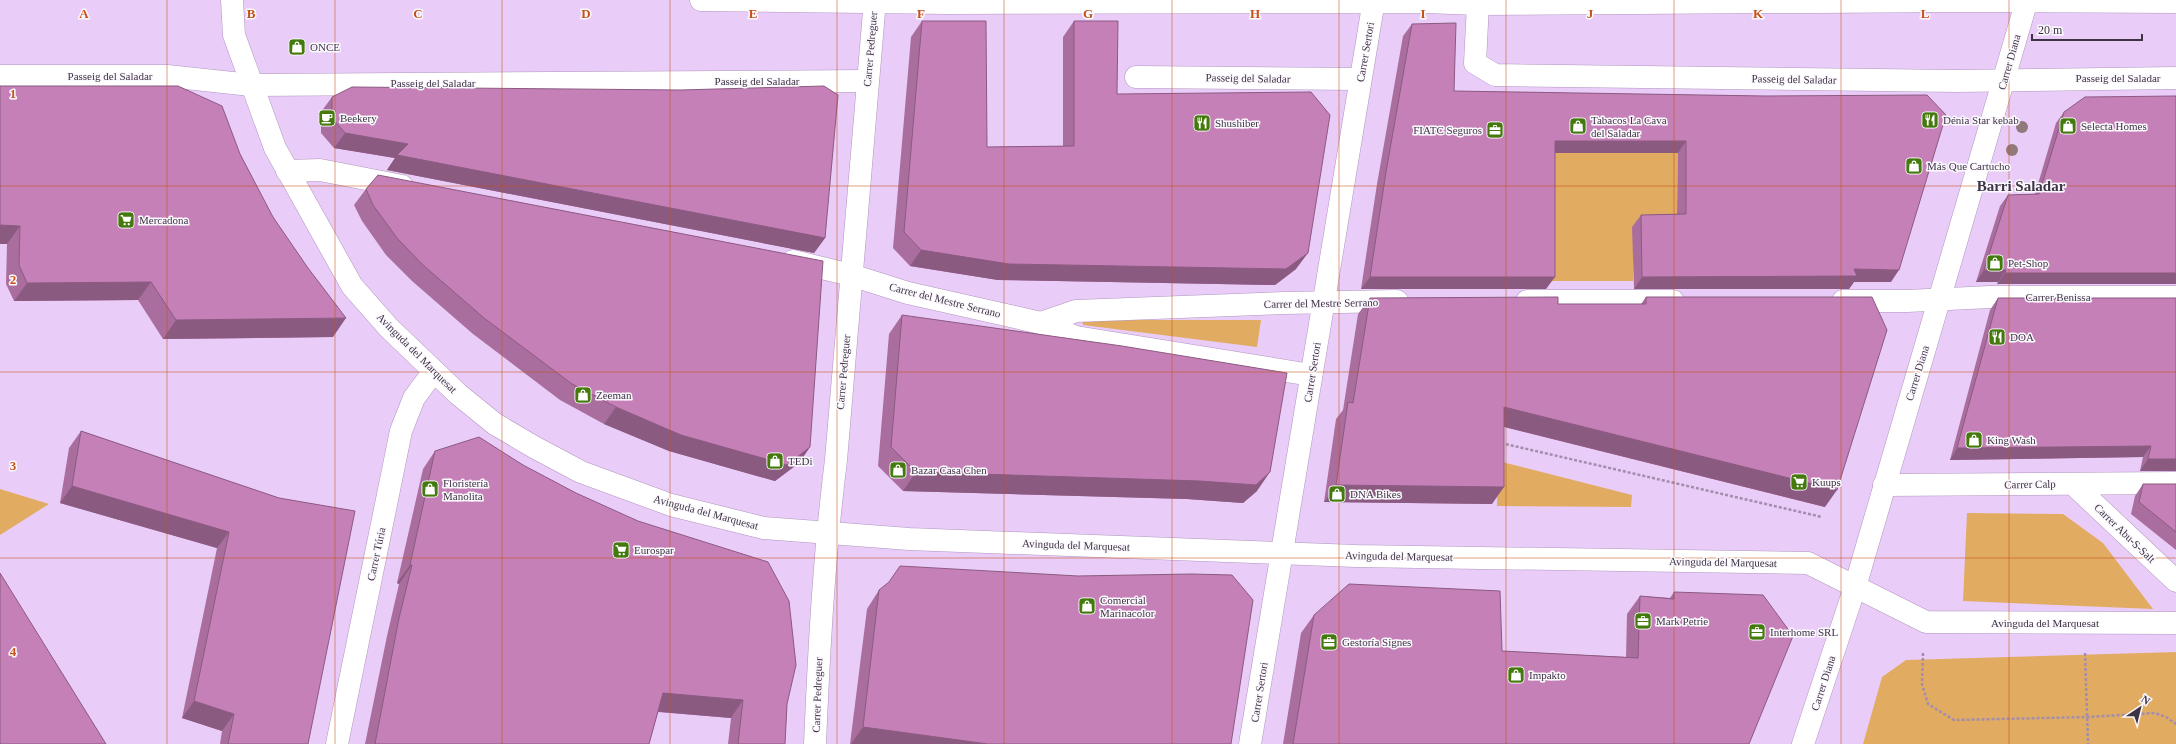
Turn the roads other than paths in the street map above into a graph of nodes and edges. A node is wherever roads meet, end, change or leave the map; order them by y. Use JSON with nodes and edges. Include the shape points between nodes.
{"nodes":[{"id":1,"x":232,"y":0,"type":"edge"},
{"id":2,"x":701,"y":0,"type":"edge"},
{"id":3,"x":2027,"y":0,"type":"edge"},
{"id":4,"x":875,"y":1,"type":"edge"},
{"id":5,"x":1374,"y":1,"type":"edge"},
{"id":6,"x":2176,"y":2,"type":"edge"},
{"id":7,"x":1478,"y":4,"type":"junction"},
{"id":8,"x":0,"y":76,"type":"edge"},
{"id":9,"x":1136,"y":77,"type":"dead end"},
{"id":10,"x":2176,"y":78,"type":"edge"},
{"id":11,"x":1360,"y":79,"type":"junction"},
{"id":12,"x":867,"y":81,"type":"junction"},
{"id":13,"x":2003,"y":81,"type":"junction"},
{"id":14,"x":250,"y":85,"type":"junction"},
{"id":15,"x":287,"y":171,"type":"junction"},
{"id":16,"x":421,"y":189,"type":"edge"},
{"id":17,"x":774,"y":257,"type":"edge"},
{"id":18,"x":851,"y":275,"type":"junction"},
{"id":19,"x":2176,"y":297,"type":"edge"},
{"id":20,"x":1939,"y":299,"type":"junction"},
{"id":21,"x":1418,"y":301,"type":"edge"},
{"id":22,"x":1504,"y":301,"type":"edge"},
{"id":23,"x":1693,"y":301,"type":"edge"},
{"id":24,"x":1820,"y":301,"type":"edge"},
{"id":25,"x":1324,"y":302,"type":"junction"},
{"id":26,"x":1041,"y":323,"type":"junction"},
{"id":27,"x":434,"y":371,"type":"junction"},
{"id":28,"x":1311,"y":375,"type":"junction"},
{"id":29,"x":2176,"y":483,"type":"edge"},
{"id":30,"x":2074,"y":484,"type":"junction"},
{"id":31,"x":1884,"y":485,"type":"junction"},
{"id":32,"x":827,"y":532,"type":"junction"},
{"id":33,"x":1282,"y":553,"type":"junction"},
{"id":34,"x":2176,"y":581,"type":"edge"},
{"id":35,"x":1855,"y":588,"type":"junction"},
{"id":36,"x":2176,"y":623,"type":"edge"},
{"id":37,"x":337,"y":744,"type":"edge"},
{"id":38,"x":815,"y":744,"type":"edge"},
{"id":39,"x":1250,"y":744,"type":"edge"},
{"id":40,"x":1803,"y":744,"type":"edge"}],
"edges":[{"from":1,"to":14,"type":"street","name":"Avinguda del Marquesat","via":[[234,35]]},
{"from":2,"to":4,"type":"street"},
{"from":3,"to":6,"type":"street"},
{"from":3,"to":7,"type":"street"},
{"from":3,"to":13,"type":"street","name":"Carrer Diana"},
{"from":4,"to":5,"type":"street"},
{"from":4,"to":12,"type":"street","name":"Carrer Pedreguer"},
{"from":5,"to":7,"type":"street"},
{"from":5,"to":11,"type":"street","name":"Carrer Sertori"},
{"from":7,"to":13,"type":"street","name":"Passeig del Saladar","via":[[1475,63],[1494,75]]},
{"from":8,"to":14,"type":"street","name":"Passeig del Saladar","via":[[167,76]]},
{"from":9,"to":11,"type":"street","name":"Passeig del Saladar"},
{"from":10,"to":13,"type":"street","name":"Passeig del Saladar"},
{"from":11,"to":25,"type":"street","name":"Carrer Sertori"},
{"from":12,"to":14,"type":"street","name":"Passeig del Saladar"},
{"from":12,"to":18,"type":"street","name":"Carrer Pedreguer"},
{"from":13,"to":20,"type":"street","name":"Carrer Diana"},
{"from":14,"to":15,"type":"street","name":"Avinguda del Marquesat"},
{"from":15,"to":16,"type":"street","via":[[320,170]]},
{"from":15,"to":27,"type":"street","name":"Avinguda del Marquesat","via":[[352,286],[389,328]]},
{"from":17,"to":18,"type":"street","name":"Carrer del Mestre Serrano"},
{"from":18,"to":26,"type":"street","name":"Carrer del Mestre Serrano","via":[[908,293]]},
{"from":18,"to":32,"type":"street","name":"Carrer Pedreguer","via":[[836,460]]},
{"from":19,"to":20,"type":"street","name":"Carrer Benissa"},
{"from":20,"to":24,"type":"street"},
{"from":20,"to":31,"type":"street","name":"Carrer Diana"},
{"from":21,"to":25,"type":"street","name":"Carrer del Mestre Serrano"},
{"from":22,"to":23,"type":"street"},
{"from":25,"to":26,"type":"street","name":"Carrer del Mestre Serrano","via":[[1076,311]]},
{"from":25,"to":28,"type":"street","name":"Carrer Sertori"},
{"from":26,"to":28,"type":"street","name":"Carrer del Mestre Serrano","via":[[1076,337]]},
{"from":27,"to":32,"type":"street","name":"Avinguda del Marquesat","via":[[495,424],[581,472],[671,505],[721,518],[764,528]]},
{"from":27,"to":37,"type":"street","name":"Carrer Túria","via":[[414,398],[401,431]]},
{"from":28,"to":33,"type":"street","name":"Carrer Sertori"},
{"from":29,"to":30,"type":"street","name":"Carrer Calp"},
{"from":30,"to":31,"type":"street","name":"Carrer Calp"},
{"from":30,"to":34,"type":"street","name":"Carrer Abu-S-Salt"},
{"from":31,"to":35,"type":"street","name":"Carrer Diana"},
{"from":32,"to":33,"type":"street","name":"Avinguda del Marquesat","via":[[909,539]]},
{"from":32,"to":38,"type":"street","name":"Carrer Pedreguer"},
{"from":33,"to":35,"type":"street","name":"Avinguda del Marquesat","via":[[1808,563]]},
{"from":33,"to":39,"type":"street","name":"Carrer Sertori"},
{"from":35,"to":36,"type":"street","name":"Avinguda del Marquesat","via":[[1926,622]]},
{"from":35,"to":40,"type":"street","name":"Carrer Diana"}]}
